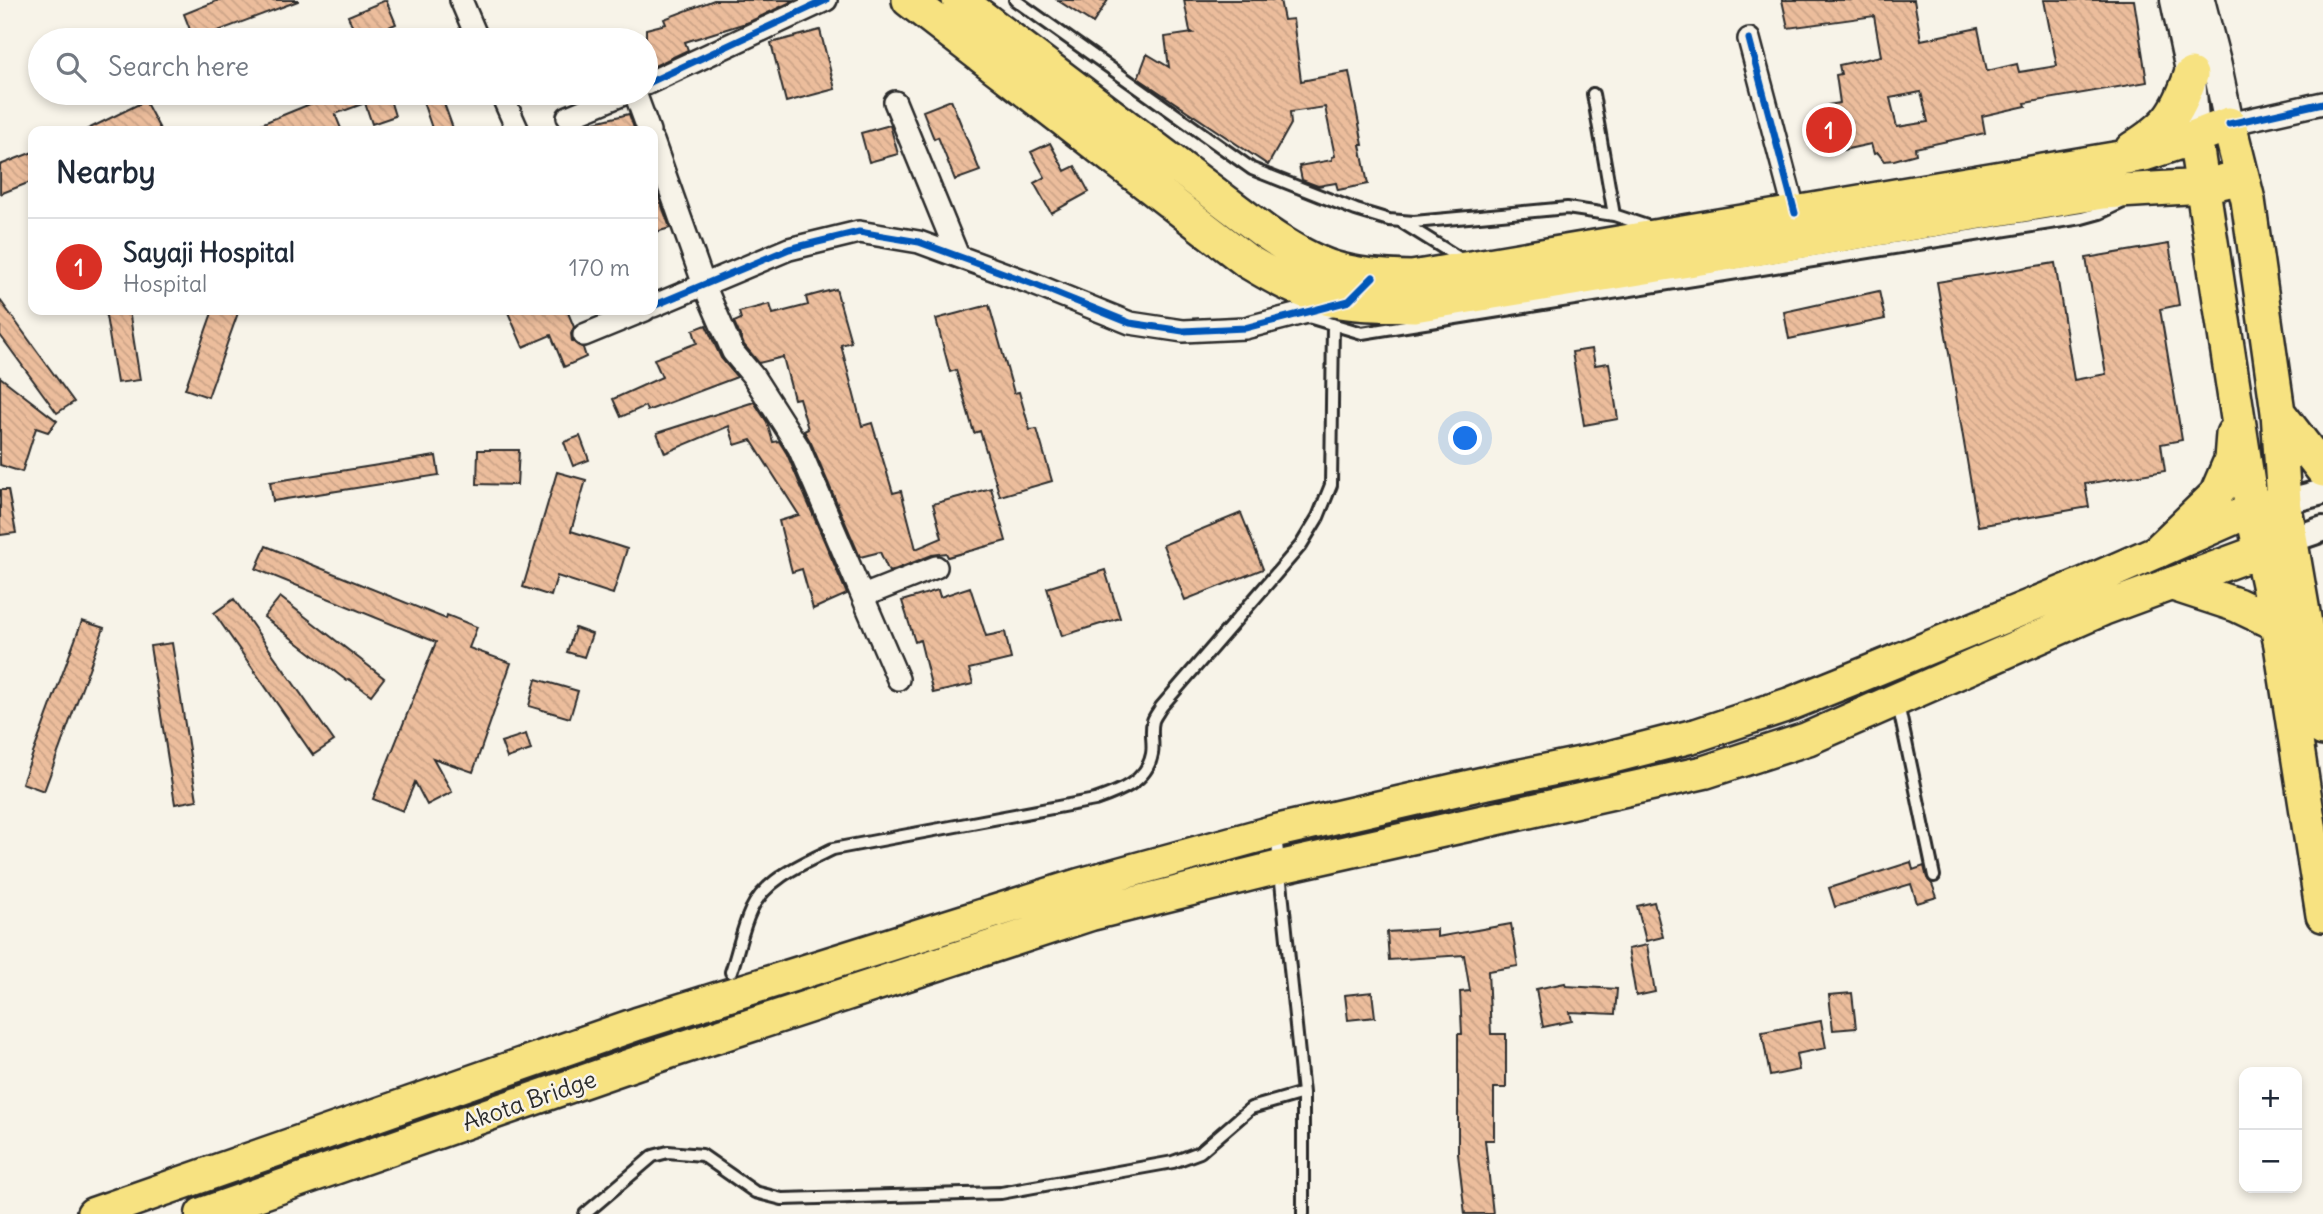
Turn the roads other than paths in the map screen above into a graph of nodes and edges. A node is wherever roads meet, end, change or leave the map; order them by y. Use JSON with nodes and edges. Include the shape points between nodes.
{"nodes":[{"id":1,"x":461,"y":0,"type":"edge"},
{"id":2,"x":826,"y":0,"type":"edge"},
{"id":3,"x":909,"y":0,"type":"edge"},
{"id":4,"x":1015,"y":0,"type":"edge"},
{"id":5,"x":2175,"y":0,"type":"edge"},
{"id":6,"x":2200,"y":0,"type":"edge"},
{"id":7,"x":969,"y":3,"type":"edge"},
{"id":8,"x":473,"y":28,"type":"edge"},
{"id":9,"x":1749,"y":39,"type":"dead end"},
{"id":10,"x":2191,"y":75,"type":"junction"},
{"id":11,"x":658,"y":78,"type":"edge"},
{"id":12,"x":1593,"y":94,"type":"dead end"},
{"id":13,"x":895,"y":102,"type":"dead end"},
{"id":14,"x":2323,"y":103,"type":"edge"},
{"id":15,"x":506,"y":105,"type":"edge"},
{"id":16,"x":597,"y":105,"type":"edge"},
{"id":17,"x":639,"y":105,"type":"edge"},
{"id":18,"x":568,"y":117,"type":"dead end"},
{"id":19,"x":2229,"y":124,"type":"junction"},
{"id":20,"x":516,"y":126,"type":"edge"},
{"id":21,"x":647,"y":126,"type":"edge"},
{"id":22,"x":2195,"y":137,"type":"junction"},
{"id":23,"x":658,"y":155,"type":"edge"},
{"id":24,"x":2104,"y":160,"type":"junction"},
{"id":25,"x":2242,"y":177,"type":"junction"},
{"id":26,"x":2204,"y":186,"type":"junction"},
{"id":27,"x":1795,"y":213,"type":"junction"},
{"id":28,"x":1614,"y":215,"type":"junction"},
{"id":29,"x":1401,"y":221,"type":"junction"},
{"id":30,"x":1673,"y":234,"type":"junction"},
{"id":31,"x":958,"y":256,"type":"junction"},
{"id":32,"x":1475,"y":268,"type":"junction"},
{"id":33,"x":1373,"y":277,"type":"junction"},
{"id":34,"x":704,"y":285,"type":"junction"},
{"id":35,"x":658,"y":304,"type":"edge"},
{"id":36,"x":1341,"y":312,"type":"junction"},
{"id":37,"x":627,"y":315,"type":"edge"},
{"id":38,"x":594,"y":324,"type":"edge"},
{"id":39,"x":2235,"y":405,"type":"junction"},
{"id":40,"x":2278,"y":412,"type":"junction"},
{"id":41,"x":2323,"y":470,"type":"edge"},
{"id":42,"x":2323,"y":492,"type":"edge"},
{"id":43,"x":2268,"y":506,"type":"junction"},
{"id":44,"x":2323,"y":529,"type":"edge"},
{"id":45,"x":2291,"y":540,"type":"junction"},
{"id":46,"x":2259,"y":550,"type":"junction"},
{"id":47,"x":2158,"y":551,"type":"junction"},
{"id":48,"x":936,"y":567,"type":"dead end"},
{"id":49,"x":2173,"y":584,"type":"junction"},
{"id":50,"x":863,"y":596,"type":"junction"},
{"id":51,"x":2301,"y":609,"type":"edge"},
{"id":52,"x":898,"y":678,"type":"dead end"},
{"id":53,"x":1897,"y":700,"type":"junction"},
{"id":54,"x":2323,"y":729,"type":"edge"},
{"id":55,"x":1276,"y":831,"type":"junction"},
{"id":56,"x":1280,"y":867,"type":"junction"},
{"id":57,"x":1934,"y":876,"type":"dead end"},
{"id":58,"x":2323,"y":915,"type":"edge"},
{"id":59,"x":731,"y":972,"type":"dead end"},
{"id":60,"x":1303,"y":1093,"type":"junction"},
{"id":61,"x":93,"y":1214,"type":"edge"},
{"id":62,"x":202,"y":1214,"type":"edge"},
{"id":63,"x":585,"y":1214,"type":"edge"},
{"id":64,"x":1303,"y":1214,"type":"edge"}],
"edges":[{"from":1,"to":8,"type":"street"},
{"from":2,"to":11,"type":"street"},
{"from":3,"to":36,"type":"highway","via":[[1247,261],[1327,298]]},
{"from":4,"to":29,"type":"lane","via":[[1252,169],[1356,210]]},
{"from":5,"to":10,"type":"main road"},
{"from":6,"to":19,"type":"main road"},
{"from":7,"to":33,"type":"highway","via":[[1287,247],[1331,269]]},
{"from":9,"to":27,"type":"street"},
{"from":10,"to":22,"type":"main road"},
{"from":10,"to":24,"type":"highway","via":[[2181,105],[2164,127],[2132,149]]},
{"from":12,"to":28,"type":"lane"},
{"from":13,"to":31,"type":"street"},
{"from":14,"to":19,"type":"street"},
{"from":15,"to":20,"type":"street"},
{"from":16,"to":18,"type":"street"},
{"from":17,"to":21,"type":"street"},
{"from":19,"to":22,"type":"highway"},
{"from":19,"to":25,"type":"highway"},
{"from":22,"to":24,"type":"highway","via":[[2144,154]]},
{"from":22,"to":26,"type":"highway"},
{"from":23,"to":34,"type":"street"},
{"from":24,"to":27,"type":"highway"},
{"from":25,"to":26,"type":"highway"},
{"from":25,"to":40,"type":"highway"},
{"from":26,"to":36,"type":"highway","via":[[2102,192],[1414,305]]},
{"from":26,"to":39,"type":"highway"},
{"from":27,"to":30,"type":"highway"},
{"from":28,"to":29,"type":"lane","via":[[1567,208]]},
{"from":28,"to":30,"type":"lane"},
{"from":29,"to":32,"type":"lane"},
{"from":30,"to":32,"type":"highway"},
{"from":31,"to":34,"type":"street","via":[[919,242],[859,232],[789,249]]},
{"from":31,"to":36,"type":"street","via":[[1130,323],[1183,331],[1245,328],[1298,314]]},
{"from":32,"to":33,"type":"highway","via":[[1412,278]]},
{"from":33,"to":36,"type":"street"},
{"from":34,"to":35,"type":"street"},
{"from":34,"to":50,"type":"street","via":[[733,352],[799,449]]},
{"from":36,"to":59,"type":"lane","via":[[1331,485],[1318,517],[1301,545],[1161,707],[1153,722],[1152,755],[1137,780],[1095,800],[833,849],[795,867],[764,891],[751,909]]},
{"from":37,"to":38,"type":"street"},
{"from":39,"to":43,"type":"highway"},
{"from":39,"to":47,"type":"highway","via":[[2231,460],[2216,495]]},
{"from":40,"to":41,"type":"highway"},
{"from":40,"to":43,"type":"highway"},
{"from":42,"to":43,"type":"street"},
{"from":43,"to":45,"type":"highway"},
{"from":43,"to":46,"type":"highway"},
{"from":43,"to":47,"type":"main road"},
{"from":44,"to":45,"type":"street"},
{"from":45,"to":46,"type":"main road","name":"Akota Bridge"},
{"from":45,"to":51,"type":"highway"},
{"from":46,"to":49,"type":"main road","name":"Akota Bridge"},
{"from":46,"to":51,"type":"highway"},
{"from":47,"to":55,"type":"main road","via":[[1815,694],[1697,735]]},
{"from":48,"to":50,"type":"street"},
{"from":49,"to":51,"type":"highway","via":[[2237,604]]},
{"from":49,"to":53,"type":"main road","name":"Akota Bridge","via":[[2103,609]]},
{"from":50,"to":52,"type":"street"},
{"from":51,"to":54,"type":"highway"},
{"from":51,"to":58,"type":"highway"},
{"from":53,"to":56,"type":"main road","name":"Akota Bridge","via":[[1807,739],[1705,772]]},
{"from":53,"to":57,"type":"lane"},
{"from":55,"to":56,"type":"lane"},
{"from":55,"to":61,"type":"main road","via":[[1067,888],[637,1024]]},
{"from":56,"to":60,"type":"lane"},
{"from":56,"to":62,"type":"main road","name":"Akota Bridge","via":[[1091,914],[648,1059]]},
{"from":60,"to":63,"type":"lane","via":[[1251,1108],[1200,1152],[1173,1162],[1001,1193],[782,1199],[755,1192],[702,1154],[678,1151],[653,1156]]},
{"from":60,"to":64,"type":"lane"}]}
